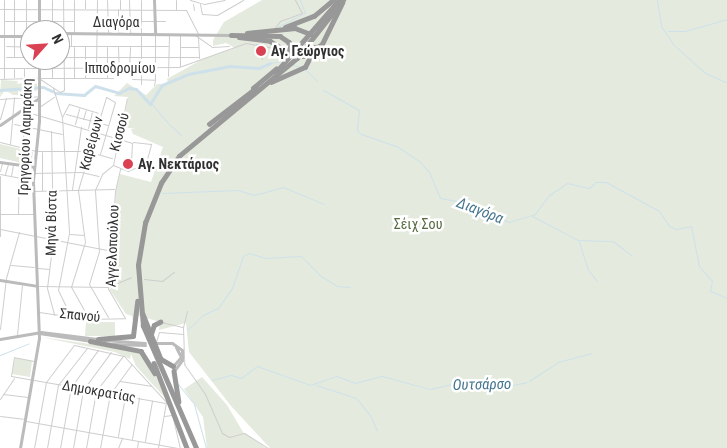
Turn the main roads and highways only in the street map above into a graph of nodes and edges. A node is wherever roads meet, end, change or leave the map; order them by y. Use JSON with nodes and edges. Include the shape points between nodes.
{"nodes":[{"id":1,"x":39,"y":0,"type":"edge"},
{"id":2,"x":154,"y":0,"type":"edge"},
{"id":3,"x":333,"y":0,"type":"edge"},
{"id":4,"x":340,"y":0,"type":"edge"},
{"id":5,"x":39,"y":20,"type":"edge"},
{"id":6,"x":281,"y":29,"type":"junction"},
{"id":7,"x":155,"y":33,"type":"junction"},
{"id":8,"x":70,"y":34,"type":"edge"},
{"id":9,"x":311,"y":34,"type":"dead end"},
{"id":10,"x":234,"y":35,"type":"junction"},
{"id":11,"x":2,"y":36,"type":"edge"},
{"id":12,"x":20,"y":36,"type":"edge"},
{"id":13,"x":316,"y":46,"type":"dead end"},
{"id":14,"x":290,"y":59,"type":"junction"},
{"id":15,"x":285,"y":65,"type":"junction"},
{"id":16,"x":39,"y":70,"type":"edge"},
{"id":17,"x":269,"y":82,"type":"junction"},
{"id":18,"x":40,"y":97,"type":"junction"},
{"id":19,"x":0,"y":125,"type":"edge"},
{"id":20,"x":1,"y":162,"type":"edge"},
{"id":21,"x":34,"y":167,"type":"junction"},
{"id":22,"x":0,"y":280,"type":"edge"},
{"id":23,"x":36,"y":286,"type":"junction"},
{"id":24,"x":137,"y":300,"type":"junction"},
{"id":25,"x":140,"y":309,"type":"junction"},
{"id":26,"x":160,"y":322,"type":"road end"},
{"id":27,"x":38,"y":332,"type":"junction"},
{"id":28,"x":151,"y":335,"type":"junction"},
{"id":29,"x":0,"y":340,"type":"edge"},
{"id":30,"x":98,"y":340,"type":"junction"},
{"id":31,"x":90,"y":341,"type":"junction"},
{"id":32,"x":174,"y":368,"type":"junction"},
{"id":33,"x":169,"y":396,"type":"junction"},
{"id":34,"x":180,"y":406,"type":"junction"},
{"id":35,"x":20,"y":448,"type":"edge"},
{"id":36,"x":187,"y":448,"type":"edge"},
{"id":37,"x":196,"y":448,"type":"edge"}],
"edges":[{"from":1,"to":5,"type":"main road"},
{"from":2,"to":7,"type":"main road"},
{"from":3,"to":6,"type":"highway","via":[[310,18]]},
{"from":4,"to":10,"type":"highway","bridge":true,"via":[[322,44],[304,56],[270,41]]},
{"from":4,"to":14,"type":"highway"},
{"from":4,"to":14,"type":"highway"},
{"from":6,"to":9,"type":"highway","via":[[300,29]]},
{"from":6,"to":10,"type":"highway"},
{"from":7,"to":8,"type":"main road","name":"Διαγόρα"},
{"from":7,"to":10,"type":"main road","name":"Διαγόρα"},
{"from":10,"to":14,"type":"highway","via":[[282,36],[289,43]]},
{"from":11,"to":12,"type":"main road"},
{"from":13,"to":17,"type":"highway","via":[[305,66]]},
{"from":14,"to":15,"type":"highway"},
{"from":15,"to":17,"type":"highway"},
{"from":15,"to":24,"type":"highway","via":[[182,149],[156,188],[136,244]]},
{"from":16,"to":18,"type":"main road","name":"Γρηγορίου Λαμπράκη"},
{"from":17,"to":25,"type":"highway","via":[[194,141],[161,183],[139,244]]},
{"from":18,"to":19,"type":"main road"},
{"from":18,"to":21,"type":"main road","name":"Γρηγορίου Λαμπράκη"},
{"from":20,"to":21,"type":"main road"},
{"from":21,"to":23,"type":"main road","name":"Γρηγορίου Λαμπράκη"},
{"from":22,"to":23,"type":"main road"},
{"from":23,"to":27,"type":"main road","name":"Γρηγορίου Λαμπράκη"},
{"from":24,"to":30,"type":"highway","via":[[133,336]]},
{"from":24,"to":33,"type":"highway","via":[[147,347]]},
{"from":25,"to":28,"type":"highway"},
{"from":25,"to":34,"type":"highway","via":[[151,349]]},
{"from":26,"to":28,"type":"highway","via":[[154,326]]},
{"from":27,"to":29,"type":"main road"},
{"from":27,"to":30,"type":"main road"},
{"from":27,"to":31,"type":"main road"},
{"from":27,"to":35,"type":"main road","name":"Γρηγορίου Λαμπράκη"},
{"from":28,"to":32,"type":"highway","via":[[163,362]]},
{"from":30,"to":31,"type":"main road","via":[[145,344]]},
{"from":31,"to":33,"type":"highway","via":[[143,352]]},
{"from":32,"to":32,"type":"main road","via":[[182,364],[180,347],[156,344],[178,349],[180,360]]},
{"from":32,"to":34,"type":"highway"},
{"from":33,"to":36,"type":"highway"},
{"from":34,"to":37,"type":"highway"}]}
